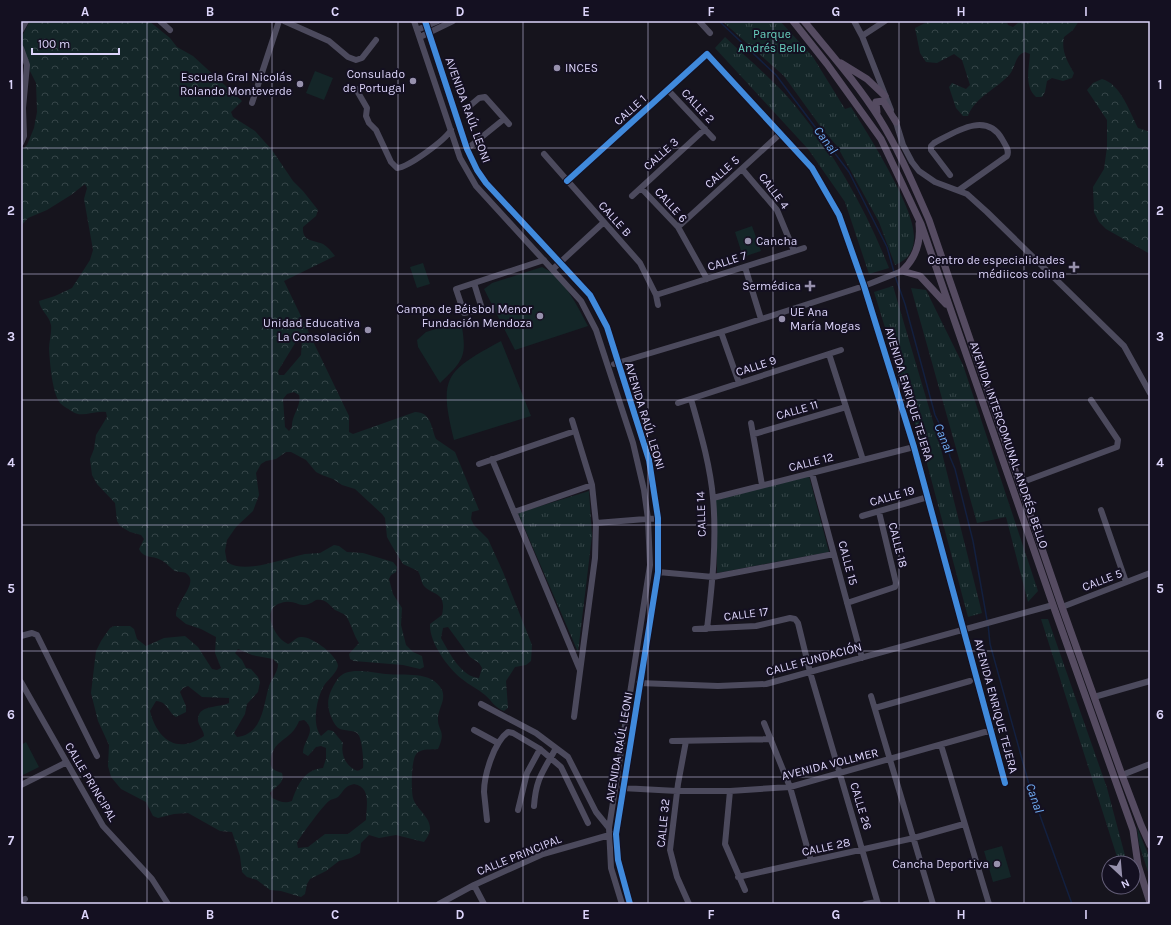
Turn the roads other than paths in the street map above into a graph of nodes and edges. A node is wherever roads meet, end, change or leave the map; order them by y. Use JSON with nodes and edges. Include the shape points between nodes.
{"nodes":[{"id":1,"x":26,"y":21,"type":"edge"},
{"id":2,"x":160,"y":21,"type":"edge"},
{"id":3,"x":280,"y":21,"type":"edge"},
{"id":4,"x":414,"y":21,"type":"edge"},
{"id":5,"x":438,"y":21,"type":"edge"},
{"id":6,"x":453,"y":21,"type":"edge"},
{"id":7,"x":699,"y":21,"type":"edge"},
{"id":8,"x":793,"y":21,"type":"edge"},
{"id":9,"x":804,"y":21,"type":"edge"},
{"id":10,"x":854,"y":21,"type":"edge"},
{"id":11,"x":884,"y":21,"type":"edge"},
{"id":12,"x":287,"y":22,"type":"edge"},
{"id":13,"x":426,"y":24,"type":"edge"},
{"id":14,"x":21,"y":30,"type":"edge"},
{"id":15,"x":170,"y":30,"type":"dead end"},
{"id":16,"x":417,"y":30,"type":"junction"},
{"id":17,"x":429,"y":33,"type":"junction"},
{"id":18,"x":710,"y":33,"type":"dead end"},
{"id":19,"x":862,"y":36,"type":"junction"},
{"id":20,"x":420,"y":38,"type":"junction"},
{"id":21,"x":376,"y":40,"type":"dead end"},
{"id":22,"x":21,"y":48,"type":"edge"},
{"id":23,"x":708,"y":54,"type":"joint"},
{"id":24,"x":838,"y":61,"type":"junction"},
{"id":25,"x":24,"y":66,"type":"edge"},
{"id":26,"x":356,"y":89,"type":"dead end"},
{"id":27,"x":668,"y":90,"type":"junction"},
{"id":28,"x":885,"y":96,"type":"junction"},
{"id":29,"x":252,"y":103,"type":"dead end"},
{"id":30,"x":466,"y":109,"type":"dead end"},
{"id":31,"x":879,"y":118,"type":"junction"},
{"id":32,"x":504,"y":119,"type":"junction"},
{"id":33,"x":896,"y":122,"type":"junction"},
{"id":34,"x":509,"y":124,"type":"dead end"},
{"id":35,"x":705,"y":129,"type":"junction"},
{"id":36,"x":451,"y":130,"type":"junction"},
{"id":37,"x":781,"y":133,"type":"junction"},
{"id":38,"x":713,"y":138,"type":"dead end"},
{"id":39,"x":21,"y":143,"type":"edge"},
{"id":40,"x":468,"y":149,"type":"junction"},
{"id":41,"x":544,"y":154,"type":"dead end"},
{"id":42,"x":742,"y":168,"type":"junction"},
{"id":43,"x":950,"y":175,"type":"dead end"},
{"id":44,"x":567,"y":181,"type":"junction"},
{"id":45,"x":486,"y":183,"type":"junction"},
{"id":46,"x":640,"y":188,"type":"junction"},
{"id":47,"x":479,"y":189,"type":"junction"},
{"id":48,"x":959,"y":190,"type":"junction"},
{"id":49,"x":632,"y":196,"type":"dead end"},
{"id":50,"x":916,"y":212,"type":"junction"},
{"id":51,"x":604,"y":222,"type":"junction"},
{"id":52,"x":678,"y":227,"type":"junction"},
{"id":53,"x":804,"y":248,"type":"dead end"},
{"id":54,"x":794,"y":251,"type":"junction"},
{"id":55,"x":544,"y":260,"type":"junction"},
{"id":56,"x":560,"y":262,"type":"junction"},
{"id":57,"x":745,"y":267,"type":"junction"},
{"id":58,"x":553,"y":269,"type":"junction"},
{"id":59,"x":902,"y":271,"type":"junction"},
{"id":60,"x":707,"y":279,"type":"junction"},
{"id":61,"x":474,"y":283,"type":"junction"},
{"id":62,"x":864,"y":286,"type":"junction"},
{"id":63,"x":656,"y":295,"type":"junction"},
{"id":64,"x":658,"y":305,"type":"dead end"},
{"id":65,"x":951,"y":310,"type":"junction"},
{"id":66,"x":761,"y":319,"type":"junction"},
{"id":67,"x":721,"y":332,"type":"junction"},
{"id":68,"x":841,"y":350,"type":"dead end"},
{"id":69,"x":829,"y":354,"type":"junction"},
{"id":70,"x":617,"y":363,"type":"junction"},
{"id":71,"x":608,"y":366,"type":"junction"},
{"id":72,"x":738,"y":383,"type":"junction"},
{"id":73,"x":1150,"y":393,"type":"edge"},
{"id":74,"x":691,"y":399,"type":"junction"},
{"id":75,"x":1090,"y":400,"type":"dead end"},
{"id":76,"x":678,"y":403,"type":"dead end"},
{"id":77,"x":846,"y":407,"type":"junction"},
{"id":78,"x":572,"y":420,"type":"dead end"},
{"id":79,"x":751,"y":423,"type":"dead end"},
{"id":80,"x":575,"y":431,"type":"junction"},
{"id":81,"x":754,"y":434,"type":"junction"},
{"id":82,"x":914,"y":447,"type":"junction"},
{"id":83,"x":492,"y":459,"type":"junction"},
{"id":84,"x":863,"y":460,"type":"junction"},
{"id":85,"x":479,"y":464,"type":"dead end"},
{"id":86,"x":812,"y":473,"type":"junction"},
{"id":87,"x":1020,"y":483,"type":"junction"},
{"id":88,"x":592,"y":485,"type":"junction"},
{"id":89,"x":762,"y":485,"type":"junction"},
{"id":90,"x":928,"y":497,"type":"junction"},
{"id":91,"x":713,"y":498,"type":"junction"},
{"id":92,"x":1101,"y":510,"type":"dead end"},
{"id":93,"x":514,"y":512,"type":"junction"},
{"id":94,"x":879,"y":512,"type":"junction"},
{"id":95,"x":862,"y":516,"type":"dead end"},
{"id":96,"x":658,"y":518,"type":"junction"},
{"id":97,"x":648,"y":519,"type":"junction"},
{"id":98,"x":596,"y":523,"type":"junction"},
{"id":99,"x":834,"y":554,"type":"junction"},
{"id":100,"x":658,"y":572,"type":"junction"},
{"id":101,"x":1150,"y":573,"type":"edge"},
{"id":102,"x":712,"y":577,"type":"junction"},
{"id":103,"x":1126,"y":582,"type":"junction"},
{"id":104,"x":847,"y":603,"type":"junction"},
{"id":105,"x":1053,"y":606,"type":"junction"},
{"id":106,"x":1062,"y":607,"type":"junction"},
{"id":107,"x":798,"y":623,"type":"joint"},
{"id":108,"x":695,"y":629,"type":"dead end"},
{"id":109,"x":707,"y":630,"type":"junction"},
{"id":110,"x":963,"y":630,"type":"junction"},
{"id":111,"x":21,"y":636,"type":"edge"},
{"id":112,"x":862,"y":658,"type":"junction"},
{"id":113,"x":580,"y":670,"type":"junction"},
{"id":114,"x":810,"y":672,"type":"junction"},
{"id":115,"x":970,"y":681,"type":"dead end"},
{"id":116,"x":1150,"y":681,"type":"edge"},
{"id":117,"x":21,"y":682,"type":"edge"},
{"id":118,"x":631,"y":682,"type":"junction"},
{"id":119,"x":641,"y":683,"type":"junction"},
{"id":120,"x":871,"y":696,"type":"dead end"},
{"id":121,"x":1094,"y":696,"type":"junction"},
{"id":122,"x":481,"y":704,"type":"dead end"},
{"id":123,"x":875,"y":708,"type":"junction"},
{"id":124,"x":574,"y":717,"type":"dead end"},
{"id":125,"x":764,"y":723,"type":"dead end"},
{"id":126,"x":474,"y":730,"type":"dead end"},
{"id":127,"x":992,"y":730,"type":"junction"},
{"id":128,"x":771,"y":739,"type":"junction"},
{"id":129,"x":672,"y":741,"type":"dead end"},
{"id":130,"x":686,"y":741,"type":"junction"},
{"id":131,"x":498,"y":742,"type":"junction"},
{"id":132,"x":941,"y":745,"type":"junction"},
{"id":133,"x":556,"y":748,"type":"junction"},
{"id":134,"x":540,"y":749,"type":"junction"},
{"id":135,"x":98,"y":756,"type":"dead end"},
{"id":136,"x":551,"y":758,"type":"junction"},
{"id":137,"x":890,"y":759,"type":"junction"},
{"id":138,"x":65,"y":763,"type":"junction"},
{"id":139,"x":1150,"y":764,"type":"edge"},
{"id":140,"x":839,"y":774,"type":"junction"},
{"id":141,"x":1122,"y":775,"type":"junction"},
{"id":142,"x":1005,"y":783,"type":"dead end"},
{"id":143,"x":21,"y":785,"type":"edge"},
{"id":144,"x":790,"y":787,"type":"junction"},
{"id":145,"x":622,"y":788,"type":"junction"},
{"id":146,"x":677,"y":791,"type":"junction"},
{"id":147,"x":730,"y":791,"type":"junction"},
{"id":148,"x":534,"y":806,"type":"dead end"},
{"id":149,"x":518,"y":810,"type":"dead end"},
{"id":150,"x":487,"y":820,"type":"dead end"},
{"id":151,"x":588,"y":823,"type":"dead end"},
{"id":152,"x":964,"y":824,"type":"junction"},
{"id":153,"x":611,"y":832,"type":"junction"},
{"id":154,"x":914,"y":838,"type":"junction"},
{"id":155,"x":1150,"y":845,"type":"edge"},
{"id":156,"x":863,"y":850,"type":"junction"},
{"id":157,"x":811,"y":861,"type":"junction"},
{"id":158,"x":738,"y":877,"type":"junction"},
{"id":159,"x":474,"y":885,"type":"junction"},
{"id":160,"x":745,"y":890,"type":"dead end"},
{"id":161,"x":877,"y":903,"type":"edge"},
{"id":162,"x":1150,"y":903,"type":"edge"},
{"id":163,"x":168,"y":904,"type":"edge"},
{"id":164,"x":439,"y":904,"type":"edge"},
{"id":165,"x":484,"y":904,"type":"edge"},
{"id":166,"x":622,"y":904,"type":"edge"},
{"id":167,"x":630,"y":904,"type":"edge"},
{"id":168,"x":689,"y":904,"type":"edge"},
{"id":169,"x":866,"y":904,"type":"edge"},
{"id":170,"x":933,"y":904,"type":"edge"},
{"id":171,"x":989,"y":904,"type":"edge"}],
"edges":[{"from":1,"to":14,"type":"street"},
{"from":2,"to":15,"type":"street"},
{"from":3,"to":29,"type":"street"},
{"from":4,"to":16,"type":"street","name":"AVENIDA RAÚL LEONI"},
{"from":5,"to":13,"type":"street"},
{"from":6,"to":17,"type":"street"},
{"from":7,"to":18,"type":"street"},
{"from":8,"to":50,"type":"main road","name":"AVENIDA INTERCOMUNAL ANDRÉS BELLO","via":[[882,139]]},
{"from":9,"to":24,"type":"main road","name":"AVENIDA INTERCOMUNAL ANDRÉS BELLO"},
{"from":10,"to":19,"type":"street"},
{"from":11,"to":19,"type":"street"},
{"from":12,"to":21,"type":"street","via":[[329,41],[348,58],[356,60],[362,58]]},
{"from":13,"to":16,"type":"street"},
{"from":13,"to":17,"type":"street","name":"AVENIDA RAÚL LEONI"},
{"from":16,"to":20,"type":"street","name":"AVENIDA RAÚL LEONI"},
{"from":17,"to":20,"type":"street"},
{"from":17,"to":40,"type":"street","name":"AVENIDA RAÚL LEONI"},
{"from":19,"to":28,"type":"street"},
{"from":20,"to":36,"type":"street","name":"AVENIDA RAÚL LEONI"},
{"from":22,"to":25,"type":"street"},
{"from":23,"to":27,"type":"street","name":"CALLE 1"},
{"from":23,"to":37,"type":"street","name":"AVENIDA ENRIQUE TEJERA"},
{"from":24,"to":28,"type":"main road","via":[[867,79]]},
{"from":24,"to":31,"type":"main road","name":"AVENIDA INTERCOMUNAL ANDRÉS BELLO"},
{"from":25,"to":39,"type":"street","via":[[24,136]]},
{"from":26,"to":36,"type":"street","via":[[367,108],[369,124],[376,130],[397,168],[405,166],[445,138]]},
{"from":27,"to":35,"type":"street","name":"CALLE 2"},
{"from":27,"to":44,"type":"street","name":"CALLE 1"},
{"from":28,"to":33,"type":"street"},
{"from":30,"to":32,"type":"street","via":[[479,98],[485,97]]},
{"from":31,"to":33,"type":"main road","via":[[875,104],[881,100],[886,103]]},
{"from":31,"to":87,"type":"main road","name":"AVENIDA INTERCOMUNAL ANDRÉS BELLO","via":[[929,220]]},
{"from":32,"to":34,"type":"street"},
{"from":32,"to":40,"type":"street"},
{"from":33,"to":48,"type":"street","via":[[905,149],[919,171],[935,182]]},
{"from":35,"to":38,"type":"street","name":"CALLE 2"},
{"from":35,"to":46,"type":"street","name":"CALLE 3"},
{"from":36,"to":47,"type":"street","name":"AVENIDA RAÚL LEONI","via":[[468,175]]},
{"from":37,"to":42,"type":"street","name":"CALLE 5"},
{"from":37,"to":62,"type":"street","name":"AVENIDA ENRIQUE TEJERA","via":[[812,168],[839,215]]},
{"from":40,"to":45,"type":"street","name":"AVENIDA RAÚL LEONI"},
{"from":41,"to":44,"type":"street","name":"CALLE B"},
{"from":42,"to":52,"type":"street","name":"CALLE 5"},
{"from":42,"to":54,"type":"street","name":"CALLE 4","via":[[777,210]]},
{"from":43,"to":48,"type":"street","via":[[931,150],[934,143],[966,127],[977,125],[997,130],[1008,150],[1007,156]]},
{"from":44,"to":51,"type":"street","name":"CALLE B"},
{"from":45,"to":47,"type":"street"},
{"from":45,"to":56,"type":"street","name":"AVENIDA RAÚL LEONI"},
{"from":46,"to":49,"type":"street","name":"CALLE 3"},
{"from":46,"to":52,"type":"street","name":"CALLE 6"},
{"from":47,"to":55,"type":"street","name":"AVENIDA RAÚL LEONI"},
{"from":48,"to":73,"type":"street","via":[[987,212],[1120,341]]},
{"from":50,"to":59,"type":"main road","via":[[920,232],[919,243],[911,263]]},
{"from":50,"to":65,"type":"main road","name":"AVENIDA INTERCOMUNAL ANDRÉS BELLO"},
{"from":51,"to":56,"type":"street"},
{"from":51,"to":63,"type":"street","name":"CALLE B","via":[[640,263]]},
{"from":52,"to":60,"type":"street","name":"CALLE 6"},
{"from":53,"to":54,"type":"street","name":"CALLE 7"},
{"from":54,"to":57,"type":"street","name":"CALLE 7"},
{"from":55,"to":58,"type":"street","name":"AVENIDA RAÚL LEONI"},
{"from":55,"to":61,"type":"street"},
{"from":56,"to":58,"type":"street"},
{"from":56,"to":70,"type":"street","name":"AVENIDA RAÚL LEONI","via":[[590,295],[607,327]]},
{"from":57,"to":60,"type":"street","name":"CALLE 7"},
{"from":57,"to":66,"type":"street"},
{"from":58,"to":71,"type":"street","name":"AVENIDA RAÚL LEONI","via":[[581,301],[596,330]]},
{"from":59,"to":62,"type":"street"},
{"from":59,"to":65,"type":"main road","via":[[920,276]]},
{"from":60,"to":63,"type":"street","name":"CALLE 7"},
{"from":61,"to":61,"type":"street","via":[[456,290],[464,313],[482,309]]},
{"from":62,"to":66,"type":"street"},
{"from":62,"to":82,"type":"street","name":"AVENIDA ENRIQUE TEJERA"},
{"from":63,"to":64,"type":"street","name":"CALLE B"},
{"from":65,"to":105,"type":"main road","name":"AVENIDA INTERCOMUNAL ANDRÉS BELLO"},
{"from":66,"to":67,"type":"street"},
{"from":67,"to":70,"type":"street"},
{"from":67,"to":72,"type":"street"},
{"from":68,"to":69,"type":"street","name":"CALLE 9"},
{"from":69,"to":72,"type":"street","name":"CALLE 9"},
{"from":69,"to":77,"type":"street"},
{"from":70,"to":71,"type":"street"},
{"from":70,"to":96,"type":"street","name":"AVENIDA RAÚL LEONI","via":[[649,460]]},
{"from":71,"to":97,"type":"street","name":"AVENIDA RAÚL LEONI","via":[[633,443]]},
{"from":72,"to":74,"type":"street","name":"CALLE 9"},
{"from":74,"to":76,"type":"street","name":"CALLE 9"},
{"from":74,"to":91,"type":"street","name":"CALLE 14","via":[[706,456]]},
{"from":75,"to":87,"type":"street","via":[[1118,440],[1117,447]]},
{"from":77,"to":81,"type":"street","name":"CALLE 11"},
{"from":77,"to":84,"type":"street"},
{"from":78,"to":80,"type":"street"},
{"from":79,"to":81,"type":"street"},
{"from":80,"to":83,"type":"street"},
{"from":80,"to":88,"type":"street"},
{"from":81,"to":89,"type":"street"},
{"from":82,"to":84,"type":"street","name":"CALLE 12"},
{"from":82,"to":90,"type":"street","name":"AVENIDA ENRIQUE TEJERA"},
{"from":83,"to":85,"type":"street"},
{"from":83,"to":93,"type":"street"},
{"from":84,"to":86,"type":"street","name":"CALLE 12"},
{"from":86,"to":89,"type":"street","name":"CALLE 12"},
{"from":86,"to":99,"type":"street","name":"CALLE 15"},
{"from":87,"to":106,"type":"main road","name":"AVENIDA INTERCOMUNAL ANDRÉS BELLO"},
{"from":88,"to":93,"type":"street"},
{"from":88,"to":98,"type":"street"},
{"from":89,"to":91,"type":"street","name":"CALLE 12"},
{"from":90,"to":94,"type":"street","name":"CALLE 19"},
{"from":90,"to":110,"type":"street","name":"AVENIDA ENRIQUE TEJERA"},
{"from":91,"to":102,"type":"street","name":"CALLE 14"},
{"from":92,"to":103,"type":"street"},
{"from":93,"to":113,"type":"street"},
{"from":94,"to":95,"type":"street","name":"CALLE 19"},
{"from":94,"to":104,"type":"street","name":"CALLE 18","via":[[895,587]]},
{"from":96,"to":97,"type":"street"},
{"from":96,"to":100,"type":"street","name":"AVENIDA RAÚL LEONI"},
{"from":97,"to":98,"type":"street"},
{"from":97,"to":118,"type":"street","name":"AVENIDA RAÚL LEONI","via":[[650,565]]},
{"from":98,"to":113,"type":"street","via":[[596,558]]},
{"from":99,"to":102,"type":"street"},
{"from":99,"to":104,"type":"street","name":"CALLE 15"},
{"from":100,"to":102,"type":"street"},
{"from":100,"to":119,"type":"street","name":"AVENIDA RAÚL LEONI"},
{"from":101,"to":103,"type":"street","name":"CALLE 5"},
{"from":102,"to":109,"type":"street","name":"CALLE 14"},
{"from":103,"to":106,"type":"street","name":"CALLE 5"},
{"from":104,"to":112,"type":"street","name":"CALLE 15"},
{"from":105,"to":110,"type":"street","name":"CALLE FUNDACIÓN"},
{"from":105,"to":162,"type":"main road","name":"AVENIDA INTERCOMUNAL ANDRÉS BELLO","via":[[1133,830],[1138,865]]},
{"from":106,"to":121,"type":"main road","name":"AVENIDA INTERCOMUNAL ANDRÉS BELLO"},
{"from":107,"to":109,"type":"street","name":"CALLE 17","via":[[790,618],[756,626]]},
{"from":107,"to":114,"type":"street","name":"CALLE 26"},
{"from":108,"to":109,"type":"street","name":"CALLE 17"},
{"from":110,"to":112,"type":"street","name":"CALLE FUNDACIÓN"},
{"from":110,"to":127,"type":"street","name":"AVENIDA ENRIQUE TEJERA"},
{"from":111,"to":135,"type":"street","via":[[37,635]]},
{"from":112,"to":114,"type":"street","name":"CALLE FUNDACIÓN"},
{"from":113,"to":124,"type":"street"},
{"from":114,"to":119,"type":"street","name":"CALLE FUNDACIÓN","via":[[766,684],[718,686]]},
{"from":114,"to":140,"type":"street","name":"CALLE 26"},
{"from":115,"to":123,"type":"street"},
{"from":116,"to":121,"type":"street"},
{"from":117,"to":138,"type":"street","name":"CALLE PRINCIPAL"},
{"from":118,"to":119,"type":"street","name":"CALLE FUNDACIÓN"},
{"from":118,"to":153,"type":"street","name":"AVENIDA RAÚL LEONI"},
{"from":119,"to":145,"type":"street","name":"AVENIDA RAÚL LEONI"},
{"from":120,"to":123,"type":"street"},
{"from":121,"to":141,"type":"main road","name":"AVENIDA INTERCOMUNAL ANDRÉS BELLO"},
{"from":122,"to":133,"type":"street","via":[[536,733]]},
{"from":123,"to":137,"type":"street"},
{"from":125,"to":128,"type":"street"},
{"from":126,"to":131,"type":"street"},
{"from":127,"to":132,"type":"street","name":"AVENIDA VOLLMER"},
{"from":127,"to":142,"type":"street","name":"AVENIDA ENRIQUE TEJERA"},
{"from":128,"to":130,"type":"street"},
{"from":128,"to":144,"type":"street"},
{"from":129,"to":130,"type":"street"},
{"from":130,"to":146,"type":"street","name":"CALLE 32"},
{"from":131,"to":134,"type":"street","via":[[508,732]]},
{"from":131,"to":150,"type":"street","via":[[484,791]]},
{"from":132,"to":137,"type":"street","name":"AVENIDA VOLLMER"},
{"from":132,"to":152,"type":"street"},
{"from":133,"to":136,"type":"street"},
{"from":133,"to":153,"type":"street","via":[[568,757],[596,812]]},
{"from":134,"to":136,"type":"street"},
{"from":134,"to":149,"type":"street","via":[[527,773]]},
{"from":136,"to":148,"type":"street","via":[[536,787]]},
{"from":136,"to":151,"type":"street","via":[[564,771]]},
{"from":137,"to":140,"type":"street","name":"AVENIDA VOLLMER"},
{"from":137,"to":154,"type":"street"},
{"from":138,"to":143,"type":"street"},
{"from":138,"to":163,"type":"street","name":"CALLE PRINCIPAL","via":[[103,826],[152,879]]},
{"from":139,"to":141,"type":"street"},
{"from":140,"to":144,"type":"street","name":"AVENIDA VOLLMER"},
{"from":140,"to":156,"type":"street","name":"CALLE 26"},
{"from":141,"to":155,"type":"main road","name":"AVENIDA INTERCOMUNAL ANDRÉS BELLO"},
{"from":144,"to":147,"type":"street","name":"AVENIDA VOLLMER"},
{"from":144,"to":157,"type":"street"},
{"from":145,"to":146,"type":"street","name":"AVENIDA VOLLMER"},
{"from":145,"to":153,"type":"street","name":"AVENIDA RAÚL LEONI"},
{"from":146,"to":147,"type":"street","name":"AVENIDA VOLLMER"},
{"from":146,"to":168,"type":"street","name":"CALLE 32","via":[[670,850],[677,877]]},
{"from":147,"to":158,"type":"street","via":[[725,844]]},
{"from":152,"to":154,"type":"street","name":"CALLE 28"},
{"from":152,"to":171,"type":"street"},
{"from":153,"to":159,"type":"street","name":"CALLE PRINCIPAL","via":[[543,854]]},
{"from":153,"to":166,"type":"street","name":"AVENIDA RAÚL LEONI","via":[[611,868]]},
{"from":153,"to":167,"type":"street","name":"AVENIDA RAÚL LEONI"},
{"from":154,"to":156,"type":"street","name":"CALLE 28"},
{"from":154,"to":170,"type":"street"},
{"from":156,"to":157,"type":"street","name":"CALLE 28"},
{"from":156,"to":161,"type":"street","name":"CALLE 26"},
{"from":157,"to":158,"type":"street","name":"CALLE 28"},
{"from":158,"to":160,"type":"street"},
{"from":159,"to":164,"type":"street","name":"CALLE PRINCIPAL"},
{"from":159,"to":165,"type":"street"},
{"from":161,"to":169,"type":"street"}]}
